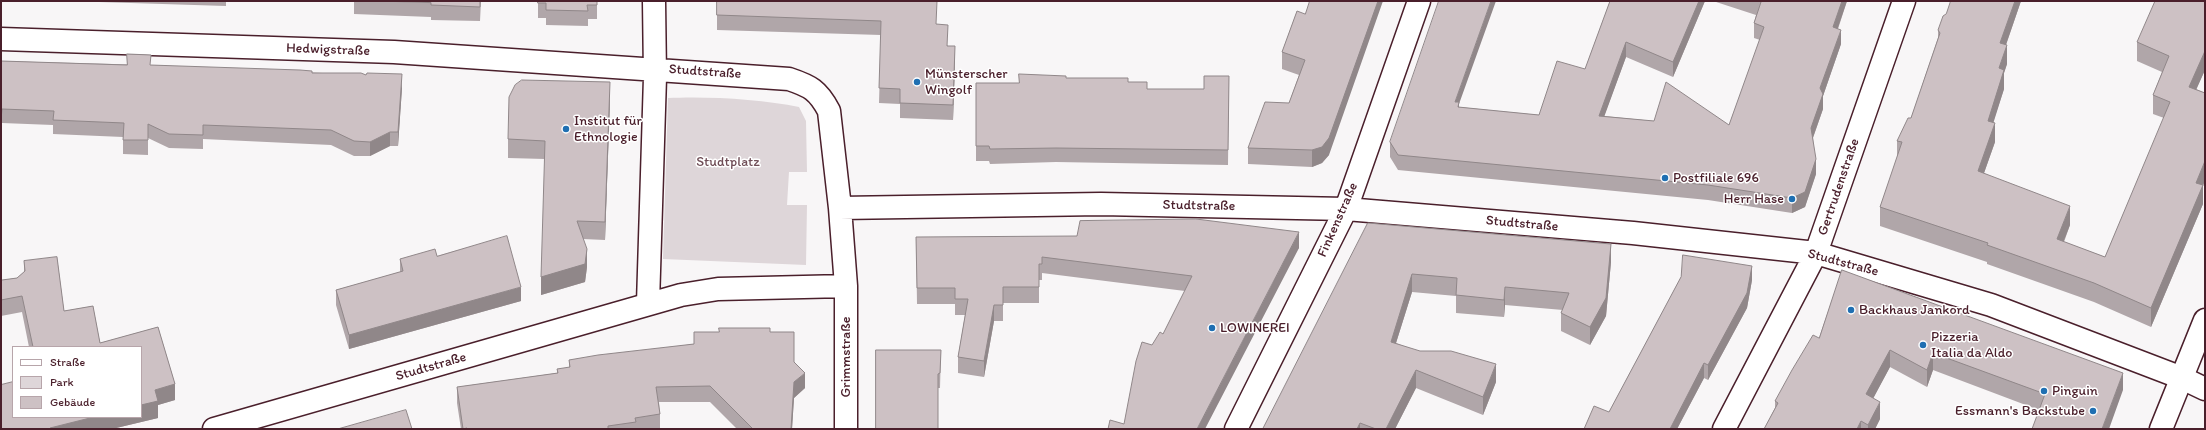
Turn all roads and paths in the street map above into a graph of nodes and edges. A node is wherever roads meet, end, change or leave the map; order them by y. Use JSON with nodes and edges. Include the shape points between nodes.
{"nodes":[{"id":1,"x":654,"y":1,"type":"edge"},
{"id":2,"x":1419,"y":1,"type":"edge"},
{"id":3,"x":1904,"y":1,"type":"edge"},
{"id":4,"x":1,"y":39,"type":"edge"},
{"id":5,"x":655,"y":69,"type":"junction"},
{"id":6,"x":840,"y":208,"type":"junction"},
{"id":7,"x":1346,"y":209,"type":"junction"},
{"id":8,"x":1816,"y":253,"type":"junction"},
{"id":9,"x":846,"y":286,"type":"junction"},
{"id":10,"x":648,"y":303,"type":"junction"},
{"id":11,"x":2205,"y":320,"type":"edge"},
{"id":12,"x":2182,"y":378,"type":"junction"},
{"id":13,"x":2205,"y":389,"type":"edge"},
{"id":14,"x":214,"y":429,"type":"edge"},
{"id":15,"x":846,"y":429,"type":"edge"},
{"id":16,"x":1236,"y":429,"type":"edge"},
{"id":17,"x":1724,"y":429,"type":"edge"},
{"id":18,"x":2161,"y":429,"type":"edge"}],
"edges":[{"from":1,"to":5,"type":"street"},
{"from":2,"to":7,"type":"street","name":"Finkenstraße"},
{"from":3,"to":8,"type":"street","name":"Gertrudenstraße"},
{"from":4,"to":5,"type":"street","name":"Hedwigstraße","via":[[394,52]]},
{"from":5,"to":6,"type":"street","name":"Studtstraße","via":[[789,79],[809,86],[822,96],[829,111]]},
{"from":5,"to":10,"type":"street","name":"Studtstraße"},
{"from":6,"to":7,"type":"street","name":"Studtstraße","via":[[1101,204]]},
{"from":6,"to":9,"type":"street","name":"Studtstraße"},
{"from":7,"to":8,"type":"street","name":"Studtstraße","via":[[1633,233]]},
{"from":7,"to":16,"type":"street","name":"Finkenstraße"},
{"from":8,"to":12,"type":"street","name":"Studtstraße","via":[[1991,305]]},
{"from":8,"to":17,"type":"street","name":"Gertrudenstraße"},
{"from":9,"to":10,"type":"street","name":"Studtstraße","via":[[718,289]]},
{"from":9,"to":15,"type":"street","name":"Grimmstraße"},
{"from":10,"to":14,"type":"street","name":"Studtstraße"},
{"from":11,"to":12,"type":"street"},
{"from":12,"to":13,"type":"street","name":"Studtstraße"},
{"from":12,"to":18,"type":"street"}]}
